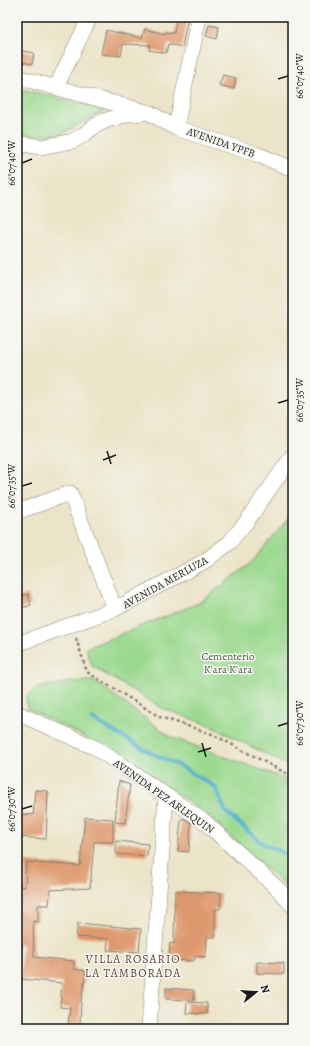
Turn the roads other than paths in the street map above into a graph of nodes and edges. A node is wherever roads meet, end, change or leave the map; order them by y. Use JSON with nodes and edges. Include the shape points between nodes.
{"nodes":[{"id":1,"x":90,"y":17,"type":"edge"},
{"id":2,"x":199,"y":17,"type":"edge"},
{"id":3,"x":17,"y":77,"type":"edge"},
{"id":4,"x":56,"y":87,"type":"junction"},
{"id":5,"x":150,"y":113,"type":"junction"},
{"id":6,"x":176,"y":128,"type":"junction"},
{"id":7,"x":17,"y":143,"type":"edge"},
{"id":8,"x":293,"y":169,"type":"edge"},
{"id":9,"x":293,"y":454,"type":"edge"},
{"id":10,"x":17,"y":512,"type":"edge"},
{"id":11,"x":115,"y":609,"type":"junction"},
{"id":12,"x":17,"y":644,"type":"edge"},
{"id":13,"x":17,"y":713,"type":"edge"},
{"id":14,"x":166,"y":796,"type":"junction"},
{"id":15,"x":293,"y":906,"type":"edge"},
{"id":16,"x":150,"y":1029,"type":"edge"}],
"edges":[{"from":1,"to":4,"type":"street"},
{"from":2,"to":6,"type":"street"},
{"from":3,"to":4,"type":"street","name":"AVENIDA YPFB"},
{"from":4,"to":5,"type":"street","name":"AVENIDA YPFB"},
{"from":5,"to":6,"type":"street","name":"AVENIDA YPFB"},
{"from":5,"to":7,"type":"street","via":[[128,114],[107,120],[73,141],[41,147]]},
{"from":6,"to":8,"type":"street","name":"AVENIDA YPFB"},
{"from":9,"to":11,"type":"street","name":"AVENIDA MERLUZA","via":[[229,543],[205,561]]},
{"from":10,"to":11,"type":"street","via":[[70,493]]},
{"from":11,"to":12,"type":"street","name":"AVENIDA MERLUZA"},
{"from":13,"to":14,"type":"street","name":"AVENIDA PEZ ARLEQUIN","via":[[96,748]]},
{"from":14,"to":15,"type":"street","name":"AVENIDA PEZ ARLEQUIN","via":[[205,822]]},
{"from":14,"to":16,"type":"street"}]}
